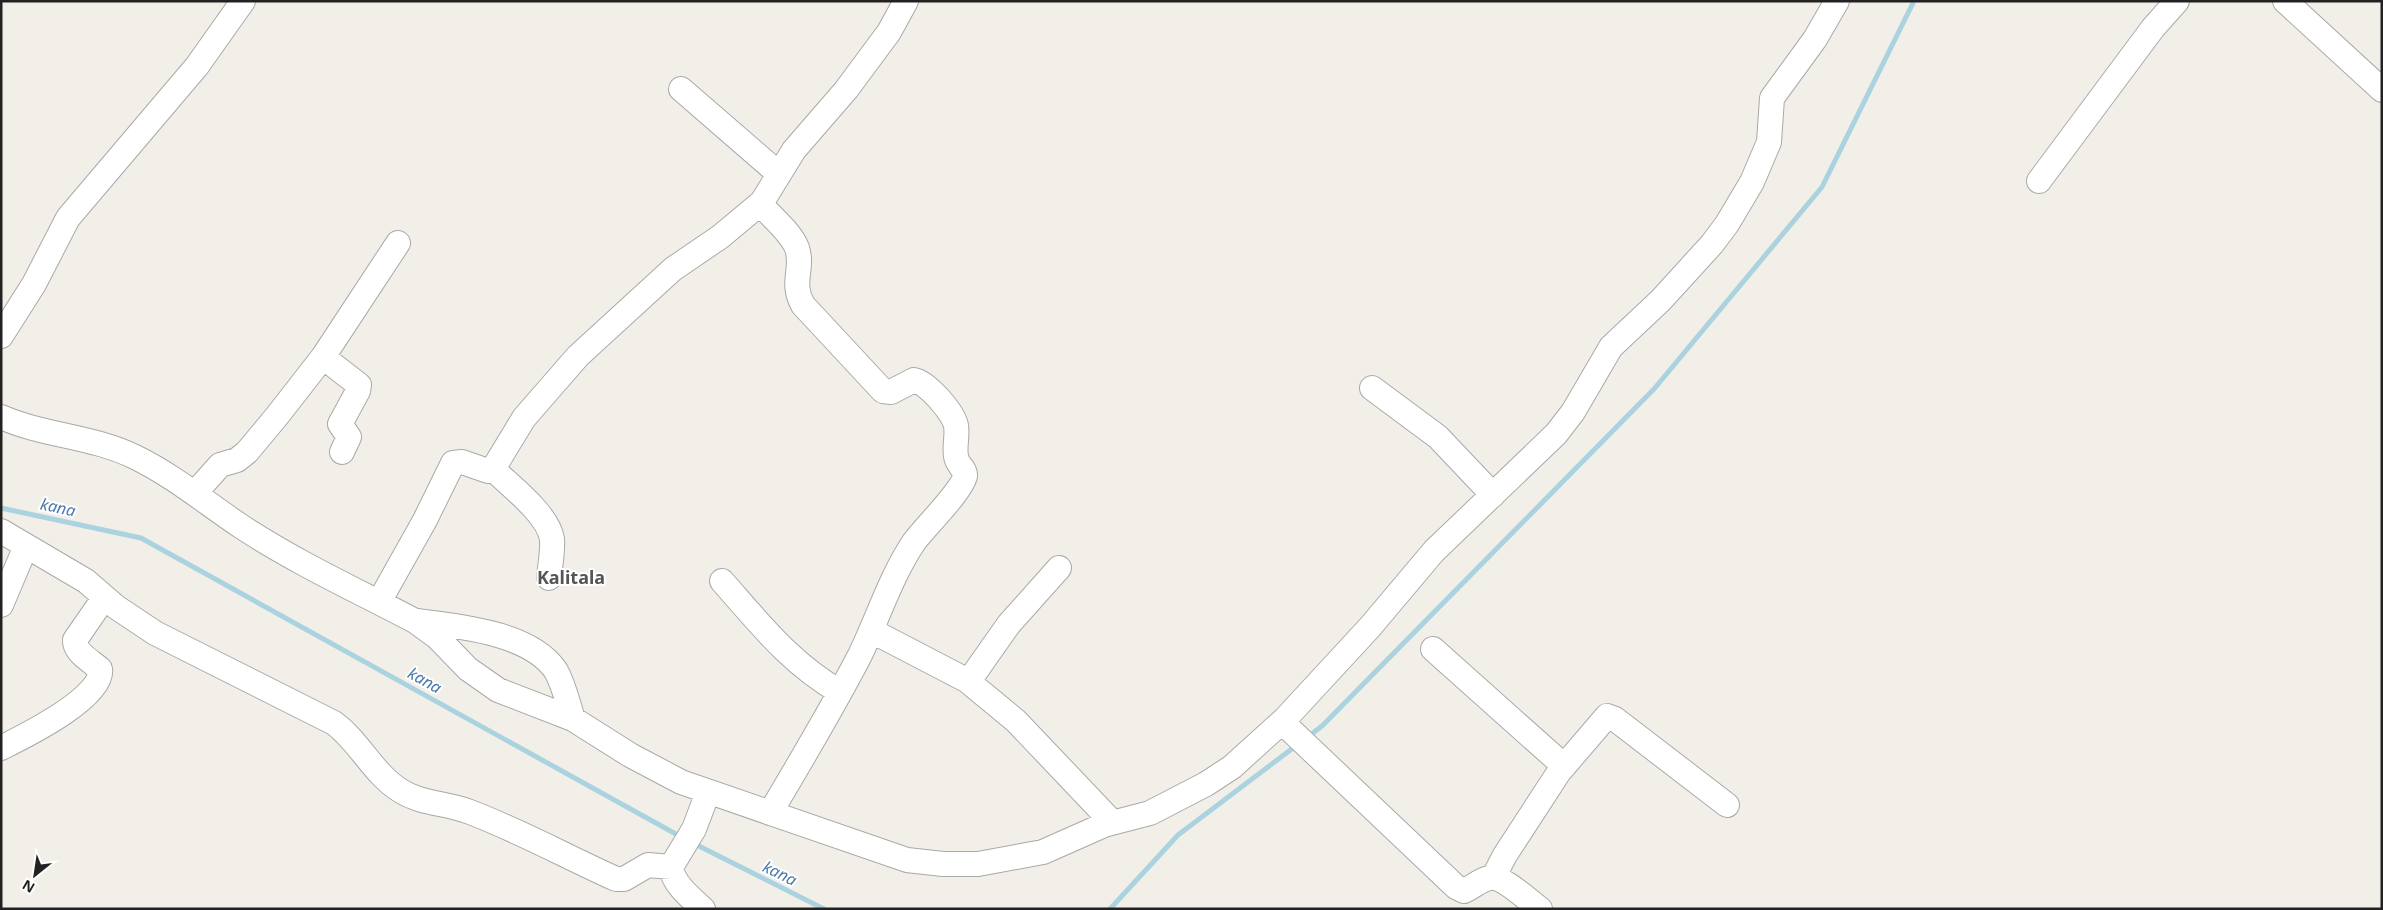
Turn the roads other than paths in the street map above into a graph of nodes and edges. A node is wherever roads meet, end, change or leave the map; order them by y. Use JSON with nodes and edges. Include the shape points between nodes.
{"nodes":[{"id":1,"x":243,"y":1,"type":"edge"},
{"id":2,"x":906,"y":1,"type":"edge"},
{"id":3,"x":1837,"y":1,"type":"edge"},
{"id":4,"x":2177,"y":1,"type":"edge"},
{"id":5,"x":2285,"y":1,"type":"edge"},
{"id":6,"x":681,"y":89,"type":"dead end"},
{"id":7,"x":2382,"y":90,"type":"edge"},
{"id":8,"x":779,"y":174,"type":"junction"},
{"id":9,"x":2039,"y":181,"type":"dead end"},
{"id":10,"x":762,"y":202,"type":"junction"},
{"id":11,"x":398,"y":243,"type":"dead end"},
{"id":12,"x":1,"y":336,"type":"edge"},
{"id":13,"x":323,"y":357,"type":"junction"},
{"id":14,"x":1372,"y":388,"type":"dead end"},
{"id":15,"x":1,"y":417,"type":"edge"},
{"id":16,"x":342,"y":452,"type":"dead end"},
{"id":17,"x":493,"y":469,"type":"junction"},
{"id":18,"x":195,"y":493,"type":"junction"},
{"id":19,"x":1493,"y":495,"type":"junction"},
{"id":20,"x":1,"y":531,"type":"edge"},
{"id":21,"x":26,"y":546,"type":"junction"},
{"id":22,"x":1059,"y":568,"type":"dead end"},
{"id":23,"x":550,"y":578,"type":"dead end"},
{"id":24,"x":722,"y":581,"type":"dead end"},
{"id":25,"x":104,"y":598,"type":"junction"},
{"id":26,"x":379,"y":602,"type":"junction"},
{"id":27,"x":1,"y":605,"type":"edge"},
{"id":28,"x":415,"y":621,"type":"junction"},
{"id":29,"x":872,"y":631,"type":"junction"},
{"id":30,"x":1433,"y":649,"type":"dead end"},
{"id":31,"x":970,"y":682,"type":"junction"},
{"id":32,"x":840,"y":692,"type":"junction"},
{"id":33,"x":573,"y":719,"type":"junction"},
{"id":34,"x":1282,"y":722,"type":"junction"},
{"id":35,"x":1,"y":748,"type":"edge"},
{"id":36,"x":1564,"y":766,"type":"junction"},
{"id":37,"x":708,"y":792,"type":"junction"},
{"id":38,"x":1726,"y":805,"type":"dead end"},
{"id":39,"x":770,"y":813,"type":"junction"},
{"id":40,"x":1112,"y":822,"type":"junction"},
{"id":41,"x":672,"y":864,"type":"junction"},
{"id":42,"x":1493,"y":878,"type":"junction"},
{"id":43,"x":1456,"y":899,"type":"edge"},
{"id":44,"x":703,"y":909,"type":"edge"},
{"id":45,"x":1540,"y":909,"type":"edge"}],
"edges":[{"from":1,"to":12,"type":"street","via":[[197,66],[68,218],[34,284]]},
{"from":2,"to":8,"type":"street","via":[[889,32],[846,90],[806,134]]},
{"from":3,"to":19,"type":"street","via":[[1816,39],[1772,98],[1769,142],[1752,182],[1727,224],[1661,300],[1611,347],[1573,412],[1556,434]]},
{"from":4,"to":9,"type":"street","via":[[2153,28]]},
{"from":5,"to":7,"type":"street"},
{"from":6,"to":8,"type":"street"},
{"from":8,"to":10,"type":"street"},
{"from":10,"to":17,"type":"street","via":[[720,237],[673,269],[578,356],[524,418]]},
{"from":10,"to":29,"type":"street","via":[[796,246],[797,295],[813,318],[883,391],[891,392],[914,380],[920,381],[956,425],[956,459],[964,471],[963,481],[914,542]]},
{"from":11,"to":13,"type":"street"},
{"from":13,"to":16,"type":"street","via":[[359,385],[340,424],[349,437]]},
{"from":13,"to":18,"type":"street","via":[[247,452],[220,465]]},
{"from":14,"to":19,"type":"street","via":[[1438,437]]},
{"from":15,"to":18,"type":"street","via":[[113,448],[155,466]]},
{"from":17,"to":23,"type":"street","via":[[524,498],[549,530],[552,544]]},
{"from":17,"to":26,"type":"street","via":[[488,471],[457,462],[452,464]]},
{"from":18,"to":26,"type":"street","via":[[269,544]]},
{"from":19,"to":34,"type":"street","via":[[1434,551],[1370,627]]},
{"from":20,"to":21,"type":"street"},
{"from":21,"to":25,"type":"street","via":[[86,581]]},
{"from":21,"to":27,"type":"street"},
{"from":22,"to":31,"type":"street","via":[[1009,624]]},
{"from":24,"to":32,"type":"street","via":[[779,647]]},
{"from":25,"to":35,"type":"street","via":[[74,644],[100,669],[97,681],[55,720]]},
{"from":25,"to":41,"type":"street","via":[[170,641],[334,724],[380,775],[402,792],[482,817],[616,879],[624,879],[648,865]]},
{"from":26,"to":28,"type":"street"},
{"from":28,"to":33,"type":"street","via":[[437,637],[468,669],[498,690]]},
{"from":28,"to":33,"type":"street","via":[[476,631],[514,641],[534,651],[556,671]]},
{"from":29,"to":31,"type":"street"},
{"from":29,"to":32,"type":"street"},
{"from":30,"to":36,"type":"street"},
{"from":31,"to":40,"type":"street","via":[[1016,721]]},
{"from":32,"to":39,"type":"street"},
{"from":33,"to":37,"type":"street","via":[[666,774]]},
{"from":34,"to":40,"type":"street","via":[[1206,784],[1150,813]]},
{"from":34,"to":43,"type":"street"},
{"from":36,"to":38,"type":"street","via":[[1608,716]]},
{"from":36,"to":42,"type":"street"},
{"from":37,"to":39,"type":"street"},
{"from":37,"to":41,"type":"street","via":[[689,838]]},
{"from":39,"to":40,"type":"street","via":[[908,860],[943,864],[978,864],[1035,854]]},
{"from":41,"to":44,"type":"street","via":[[673,875]]},
{"from":42,"to":43,"type":"street","via":[[1484,880]]},
{"from":42,"to":45,"type":"street","via":[[1509,885]]}]}
